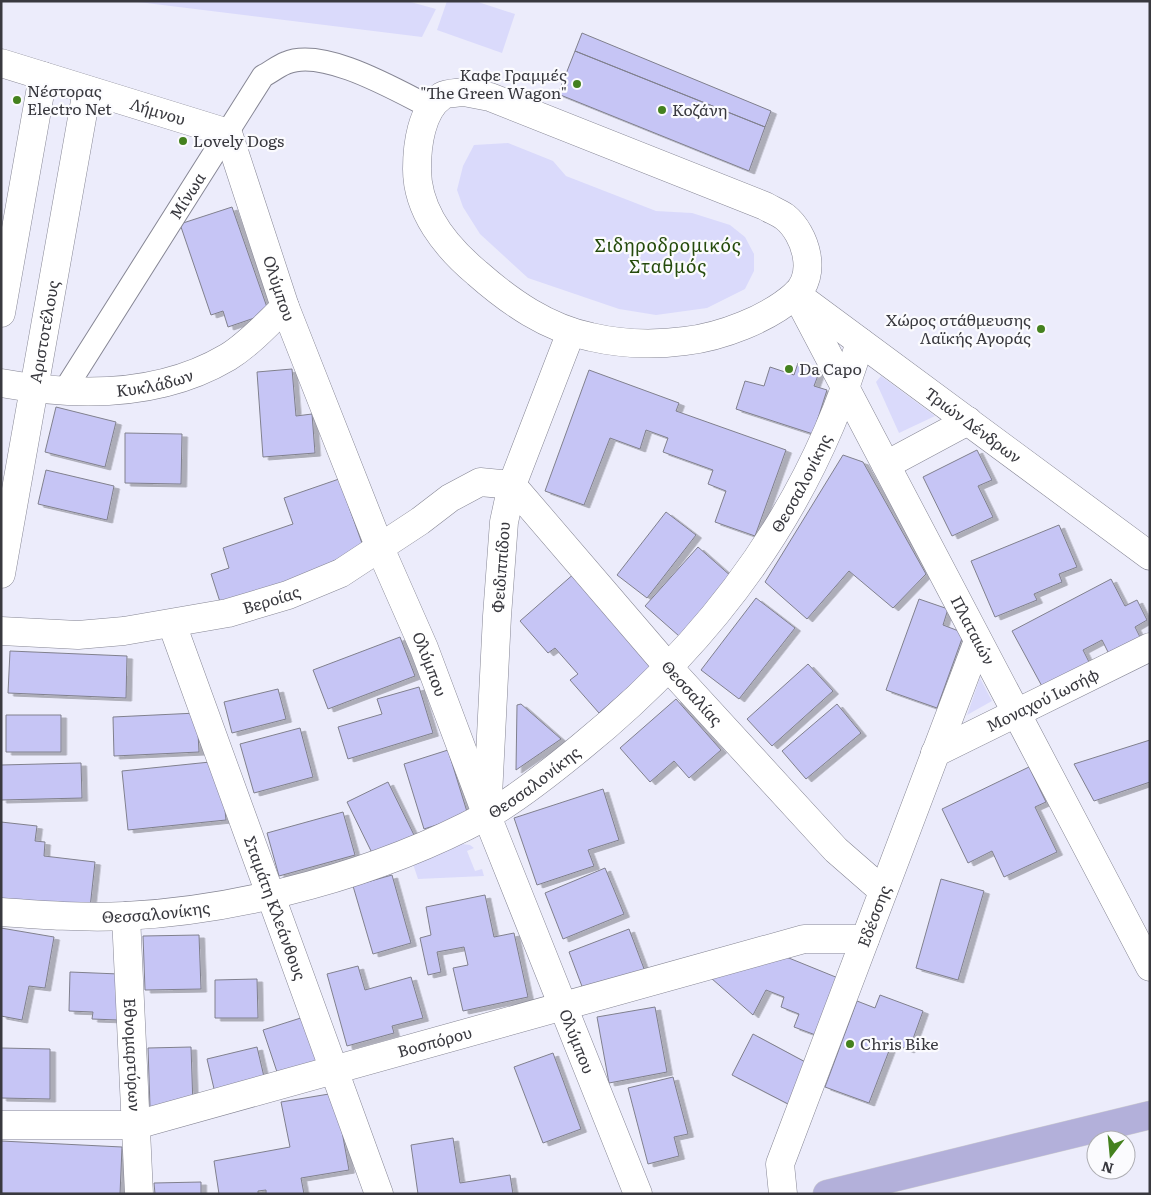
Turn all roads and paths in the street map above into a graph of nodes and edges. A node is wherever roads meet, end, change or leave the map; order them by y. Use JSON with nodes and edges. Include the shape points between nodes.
{"nodes":[{"id":1,"x":1,"y":63,"type":"edge"},
{"id":2,"x":43,"y":76,"type":"junction"},
{"id":3,"x":87,"y":90,"type":"junction"},
{"id":4,"x":430,"y":106,"type":"junction"},
{"id":5,"x":228,"y":133,"type":"junction"},
{"id":6,"x":796,"y":294,"type":"junction"},
{"id":7,"x":285,"y":307,"type":"junction"},
{"id":8,"x":1,"y":312,"type":"edge"},
{"id":9,"x":571,"y":332,"type":"junction"},
{"id":10,"x":860,"y":342,"type":"junction"},
{"id":11,"x":1,"y":383,"type":"edge"},
{"id":12,"x":34,"y":389,"type":"junction"},
{"id":13,"x":846,"y":390,"type":"junction"},
{"id":14,"x":64,"y":391,"type":"junction"},
{"id":15,"x":968,"y":421,"type":"junction"},
{"id":16,"x":886,"y":465,"type":"junction"},
{"id":17,"x":512,"y":485,"type":"junction"},
{"id":18,"x":380,"y":548,"type":"junction"},
{"id":19,"x":1150,"y":556,"type":"edge"},
{"id":20,"x":1,"y":574,"type":"edge"},
{"id":21,"x":172,"y":624,"type":"junction"},
{"id":22,"x":1,"y":632,"type":"edge"},
{"id":23,"x":978,"y":641,"type":"junction"},
{"id":24,"x":1150,"y":647,"type":"edge"},
{"id":25,"x":670,"y":668,"type":"junction"},
{"id":26,"x":1017,"y":714,"type":"junction"},
{"id":27,"x":935,"y":753,"type":"junction"},
{"id":28,"x":487,"y":816,"type":"junction"},
{"id":29,"x":883,"y":891,"type":"junction"},
{"id":30,"x":271,"y":895,"type":"junction"},
{"id":31,"x":1,"y":912,"type":"edge"},
{"id":32,"x":126,"y":916,"type":"junction"},
{"id":33,"x":865,"y":939,"type":"junction"},
{"id":34,"x":1150,"y":967,"type":"edge"},
{"id":35,"x":563,"y":1006,"type":"junction"},
{"id":36,"x":334,"y":1070,"type":"junction"},
{"id":37,"x":1150,"y":1115,"type":"edge"},
{"id":38,"x":136,"y":1125,"type":"junction"},
{"id":39,"x":1,"y":1126,"type":"edge"},
{"id":40,"x":877,"y":1187,"type":"edge"},
{"id":41,"x":139,"y":1194,"type":"edge"},
{"id":42,"x":379,"y":1194,"type":"edge"},
{"id":43,"x":638,"y":1194,"type":"edge"},
{"id":44,"x":783,"y":1194,"type":"edge"},
{"id":45,"x":827,"y":1194,"type":"edge"}],
"edges":[{"from":1,"to":2,"type":"street","name":"Λήμνου"},
{"from":2,"to":3,"type":"street","name":"Λήμνου"},
{"from":2,"to":8,"type":"street"},
{"from":3,"to":5,"type":"street","name":"Λήμνου"},
{"from":3,"to":12,"type":"street","name":"Αριστοτέλους"},
{"from":4,"to":5,"type":"street","name":"Μίνωα","via":[[360,72],[303,59],[287,62],[263,76]]},
{"from":4,"to":6,"type":"street","via":[[443,95],[464,92],[490,97],[765,206],[786,218],[804,246],[808,261],[805,278]]},
{"from":4,"to":9,"type":"street","via":[[417,155],[417,184],[428,214],[445,242],[499,292],[546,322]]},
{"from":5,"to":7,"type":"street","name":"Ολύμπου"},
{"from":5,"to":14,"type":"street","name":"Μίνωα"},
{"from":6,"to":9,"type":"street","via":[[746,325],[686,341],[634,343]]},
{"from":6,"to":10,"type":"street","name":"Τριών Δένδρων"},
{"from":6,"to":13,"type":"street","name":"Πλαταιών"},
{"from":7,"to":14,"type":"street","name":"Κυκλάδων","via":[[251,340],[228,357],[198,372],[163,384],[129,390]]},
{"from":7,"to":18,"type":"street","name":"Ολύμπου"},
{"from":9,"to":17,"type":"street","name":"Φειδιππίδου"},
{"from":10,"to":13,"type":"street","name":"Θεσσαλονίκης"},
{"from":10,"to":15,"type":"street","name":"Τριών Δένδρων"},
{"from":11,"to":12,"type":"street","name":"Κυκλάδων"},
{"from":12,"to":14,"type":"street","name":"Κυκλάδων"},
{"from":12,"to":20,"type":"street","name":"Αριστοτέλους"},
{"from":13,"to":16,"type":"street","name":"Πλαταιών"},
{"from":13,"to":25,"type":"street","name":"Θεσσαλονίκης","via":[[826,438],[765,550]]},
{"from":15,"to":16,"type":"street"},
{"from":15,"to":19,"type":"street","name":"Τριών Δένδρων"},
{"from":16,"to":23,"type":"street","name":"Πλαταιών"},
{"from":17,"to":18,"type":"street","name":"Βεροίας","via":[[480,482],[450,498]]},
{"from":17,"to":25,"type":"street","name":"Θεσσαλίας"},
{"from":17,"to":28,"type":"street","name":"Φειδιππίδου","via":[[504,522],[500,569]]},
{"from":18,"to":21,"type":"street","name":"Βεροίας","via":[[341,572],[288,595],[228,613]]},
{"from":18,"to":28,"type":"street","name":"Ολύμπου","via":[[424,648]]},
{"from":21,"to":22,"type":"street","name":"Βεροίας","via":[[78,635]]},
{"from":21,"to":30,"type":"street","name":"Σταμάτη Κλεάνθους"},
{"from":23,"to":26,"type":"street","name":"Πλαταιών"},
{"from":23,"to":27,"type":"street","name":"Εδέσσης"},
{"from":24,"to":26,"type":"street","name":"Μοναχού Ιωσήφ"},
{"from":25,"to":28,"type":"street","name":"Θεσσαλονίκης","via":[[562,764]]},
{"from":25,"to":29,"type":"street","name":"Θεσσαλίας","via":[[836,850]]},
{"from":26,"to":27,"type":"street","name":"Μοναχού Ιωσήφ"},
{"from":26,"to":34,"type":"street","name":"Πλαταιών"},
{"from":27,"to":29,"type":"street","name":"Εδέσσης"},
{"from":28,"to":30,"type":"street","name":"Θεσσαλονίκης","via":[[368,866]]},
{"from":28,"to":35,"type":"street","name":"Ολύμπου"},
{"from":29,"to":33,"type":"street","name":"Εδέσσης"},
{"from":30,"to":32,"type":"street","name":"Θεσσαλονίκης","via":[[218,906]]},
{"from":30,"to":36,"type":"street","name":"Σταμάτη Κλεάνθους"},
{"from":31,"to":32,"type":"street","name":"Θεσσαλονίκης"},
{"from":32,"to":38,"type":"street","name":"Εθνομαρτύρων"},
{"from":33,"to":35,"type":"street","name":"Βοσπόρου","via":[[804,939]]},
{"from":33,"to":44,"type":"street","name":"Εδέσσης","via":[[780,1164]]},
{"from":35,"to":36,"type":"street","name":"Βοσπόρου"},
{"from":35,"to":43,"type":"street","name":"Ολύμπου"},
{"from":36,"to":38,"type":"street","name":"Βοσπόρου"},
{"from":36,"to":42,"type":"street","name":"Σταμάτη Κλεάνθους"},
{"from":37,"to":40,"type":"main road"},
{"from":38,"to":39,"type":"street","name":"Βοσπόρου"},
{"from":38,"to":41,"type":"street","name":"Εθνομαρτύρων"},
{"from":40,"to":45,"type":"main road"}]}
